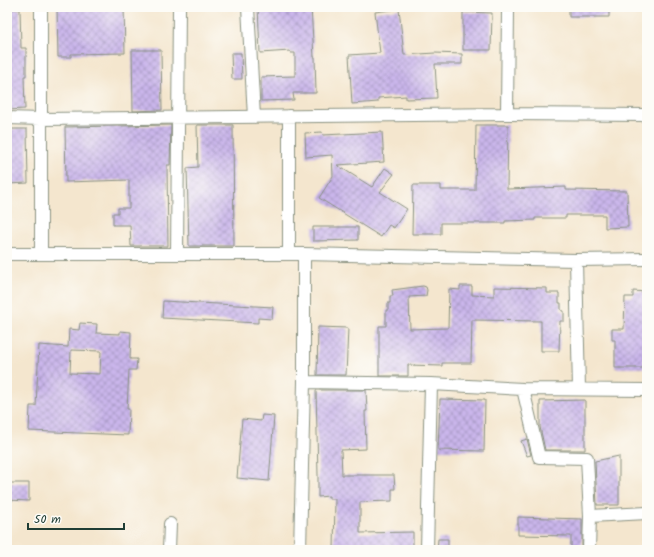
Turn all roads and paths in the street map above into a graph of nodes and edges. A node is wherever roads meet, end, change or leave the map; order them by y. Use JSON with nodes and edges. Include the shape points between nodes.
{"nodes":[{"id":1,"x":41,"y":7,"type":"edge"},
{"id":2,"x":179,"y":7,"type":"edge"},
{"id":3,"x":248,"y":7,"type":"edge"},
{"id":4,"x":508,"y":7,"type":"edge"},
{"id":5,"x":507,"y":114,"type":"junction"},
{"id":6,"x":647,"y":115,"type":"edge"},
{"id":7,"x":254,"y":116,"type":"junction"},
{"id":8,"x":290,"y":116,"type":"junction"},
{"id":9,"x":7,"y":118,"type":"edge"},
{"id":10,"x":179,"y":118,"type":"junction"},
{"id":11,"x":41,"y":119,"type":"junction"},
{"id":12,"x":7,"y":254,"type":"edge"},
{"id":13,"x":41,"y":254,"type":"junction"},
{"id":14,"x":177,"y":254,"type":"junction"},
{"id":15,"x":289,"y":254,"type":"junction"},
{"id":16,"x":304,"y":254,"type":"junction"},
{"id":17,"x":647,"y":259,"type":"edge"},
{"id":18,"x":576,"y":260,"type":"junction"},
{"id":19,"x":304,"y":382,"type":"junction"},
{"id":20,"x":431,"y":384,"type":"junction"},
{"id":21,"x":523,"y":389,"type":"junction"},
{"id":22,"x":579,"y":389,"type":"junction"},
{"id":23,"x":647,"y":390,"type":"edge"},
{"id":24,"x":647,"y":513,"type":"edge"},
{"id":25,"x":590,"y":516,"type":"junction"},
{"id":26,"x":170,"y":524,"type":"dead end"},
{"id":27,"x":169,"y":550,"type":"edge"},
{"id":28,"x":300,"y":550,"type":"edge"},
{"id":29,"x":427,"y":550,"type":"edge"},
{"id":30,"x":589,"y":550,"type":"edge"}],
"edges":[{"from":1,"to":11,"type":"street"},
{"from":2,"to":10,"type":"street"},
{"from":3,"to":7,"type":"street"},
{"from":4,"to":5,"type":"street"},
{"from":5,"to":6,"type":"street"},
{"from":5,"to":8,"type":"street"},
{"from":7,"to":8,"type":"street"},
{"from":7,"to":10,"type":"street"},
{"from":8,"to":15,"type":"street"},
{"from":9,"to":11,"type":"street"},
{"from":10,"to":11,"type":"street"},
{"from":10,"to":14,"type":"street"},
{"from":11,"to":13,"type":"street"},
{"from":12,"to":13,"type":"street"},
{"from":13,"to":14,"type":"street"},
{"from":14,"to":15,"type":"street"},
{"from":15,"to":16,"type":"street"},
{"from":16,"to":18,"type":"street"},
{"from":16,"to":19,"type":"street"},
{"from":17,"to":18,"type":"street"},
{"from":18,"to":22,"type":"street"},
{"from":19,"to":20,"type":"street"},
{"from":19,"to":28,"type":"street"},
{"from":20,"to":21,"type":"street"},
{"from":20,"to":29,"type":"street"},
{"from":21,"to":22,"type":"street"},
{"from":21,"to":25,"type":"street","via":[[538,457],[586,458]]},
{"from":22,"to":23,"type":"street"},
{"from":24,"to":25,"type":"street"},
{"from":25,"to":30,"type":"street"},
{"from":26,"to":27,"type":"street"}]}
